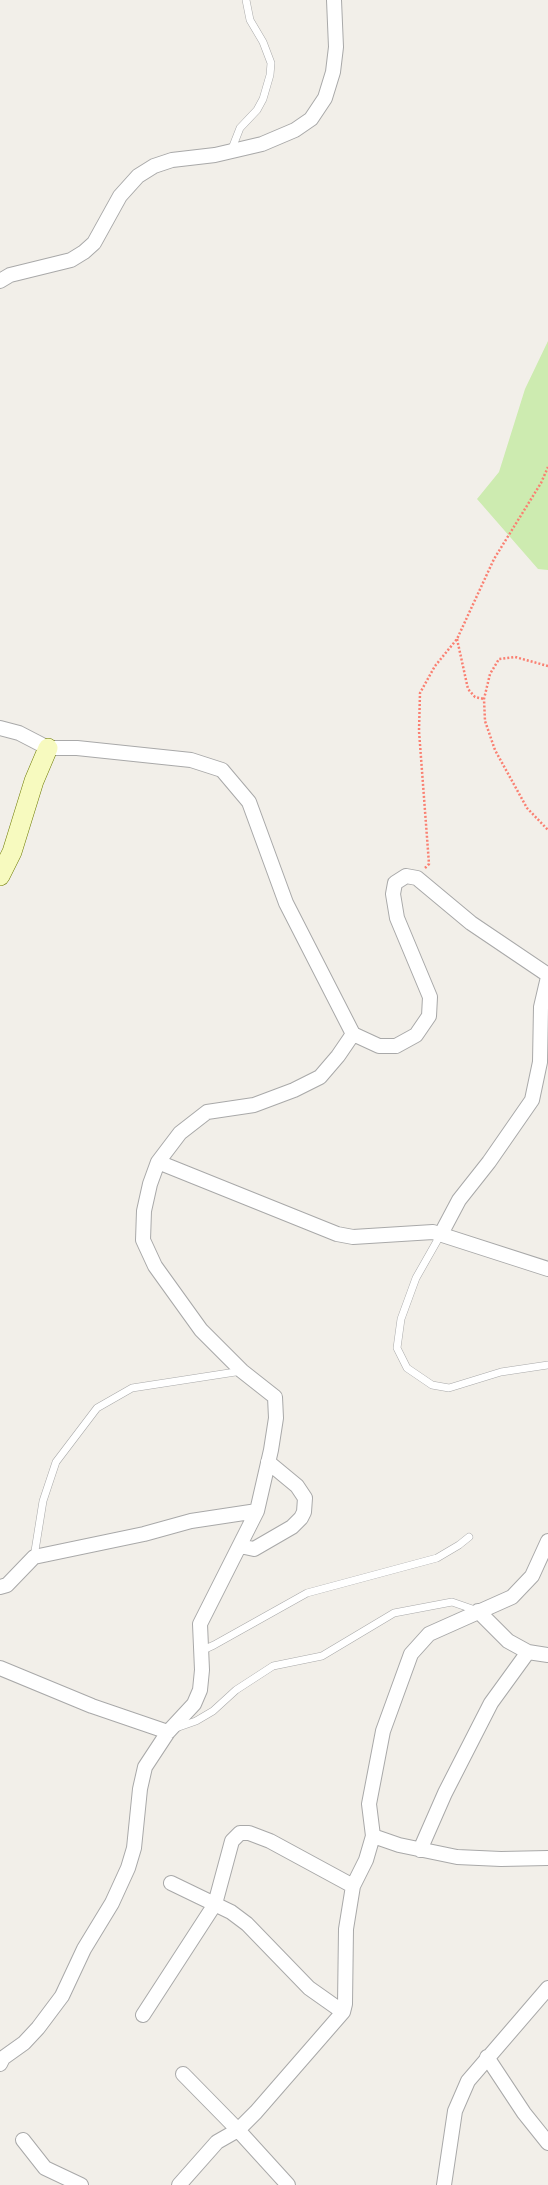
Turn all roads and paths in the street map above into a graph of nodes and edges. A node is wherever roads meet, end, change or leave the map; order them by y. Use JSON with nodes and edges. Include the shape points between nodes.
{"nodes":[{"id":1,"x":246,"y":0,"type":"edge"},
{"id":2,"x":334,"y":0,"type":"edge"},
{"id":3,"x":231,"y":151,"type":"junction"},
{"id":4,"x":0,"y":281,"type":"edge"},
{"id":5,"x":548,"y":467,"type":"edge"},
{"id":6,"x":457,"y":639,"type":"junction"},
{"id":7,"x":548,"y":666,"type":"edge"},
{"id":8,"x":484,"y":699,"type":"junction"},
{"id":9,"x":0,"y":728,"type":"edge"},
{"id":10,"x":48,"y":748,"type":"junction"},
{"id":11,"x":548,"y":830,"type":"edge"},
{"id":12,"x":0,"y":876,"type":"edge"},
{"id":13,"x":417,"y":878,"type":"junction"},
{"id":14,"x":528,"y":963,"type":"junction"},
{"id":15,"x":548,"y":964,"type":"edge"},
{"id":16,"x":548,"y":976,"type":"edge"},
{"id":17,"x":353,"y":1034,"type":"junction"},
{"id":18,"x":158,"y":1162,"type":"junction"},
{"id":19,"x":441,"y":1234,"type":"junction"},
{"id":20,"x":548,"y":1269,"type":"edge"},
{"id":21,"x":548,"y":1365,"type":"edge"},
{"id":22,"x":242,"y":1371,"type":"junction"},
{"id":23,"x":268,"y":1462,"type":"junction"},
{"id":24,"x":257,"y":1511,"type":"junction"},
{"id":25,"x":469,"y":1536,"type":"dead end"},
{"id":26,"x":548,"y":1541,"type":"edge"},
{"id":27,"x":240,"y":1546,"type":"junction"},
{"id":28,"x":34,"y":1557,"type":"junction"},
{"id":29,"x":0,"y":1587,"type":"edge"},
{"id":30,"x":478,"y":1611,"type":"junction"},
{"id":31,"x":201,"y":1650,"type":"junction"},
{"id":32,"x":528,"y":1652,"type":"junction"},
{"id":33,"x":548,"y":1655,"type":"edge"},
{"id":34,"x":0,"y":1668,"type":"edge"},
{"id":35,"x":168,"y":1732,"type":"junction"},
{"id":36,"x":372,"y":1836,"type":"junction"},
{"id":37,"x":420,"y":1850,"type":"junction"},
{"id":38,"x":548,"y":1858,"type":"edge"},
{"id":39,"x":171,"y":1883,"type":"dead end"},
{"id":40,"x":353,"y":1886,"type":"junction"},
{"id":41,"x":215,"y":1904,"type":"junction"},
{"id":42,"x":548,"y":1988,"type":"edge"},
{"id":43,"x":343,"y":2012,"type":"junction"},
{"id":44,"x":143,"y":2014,"type":"dead end"},
{"id":45,"x":487,"y":2057,"type":"junction"},
{"id":46,"x":0,"y":2064,"type":"edge"},
{"id":47,"x":183,"y":2074,"type":"dead end"},
{"id":48,"x":238,"y":2130,"type":"junction"},
{"id":49,"x":23,"y":2140,"type":"dead end"},
{"id":50,"x":548,"y":2143,"type":"edge"},
{"id":51,"x":81,"y":2185,"type":"edge"},
{"id":52,"x":179,"y":2185,"type":"edge"},
{"id":53,"x":288,"y":2185,"type":"edge"},
{"id":54,"x":444,"y":2185,"type":"edge"}],
"edges":[{"from":1,"to":3,"type":"lane","via":[[250,20],[263,42],[271,63],[269,82],[263,99],[257,110],[240,128]]},
{"from":2,"to":3,"type":"street","via":[[336,47],[333,72],[325,98],[311,119],[295,130],[262,144]]},
{"from":3,"to":4,"type":"street","via":[[172,160],[154,166],[138,176],[120,196],[94,243],[84,252],[71,260],[10,275]]},
{"from":5,"to":6,"type":"path","via":[[541,483],[494,559]]},
{"from":6,"to":8,"type":"path","via":[[468,689],[476,697]]},
{"from":6,"to":13,"type":"path","via":[[435,666],[420,693],[419,731],[429,864]]},
{"from":7,"to":8,"type":"path","via":[[515,657],[499,659],[490,674]]},
{"from":8,"to":11,"type":"path","via":[[485,721],[495,750],[527,808]]},
{"from":9,"to":10,"type":"street","via":[[19,733]]},
{"from":10,"to":12,"type":"street","via":[[34,780],[12,852]]},
{"from":10,"to":17,"type":"street","via":[[77,748],[191,760],[222,770],[248,802],[286,903]]},
{"from":13,"to":14,"type":"street","via":[[470,923]]},
{"from":13,"to":17,"type":"street","via":[[406,876],[395,883],[393,894],[397,918],[430,997],[429,1016],[416,1035],[396,1046],[379,1046]]},
{"from":14,"to":15,"type":"street"},
{"from":14,"to":16,"type":"street"},
{"from":16,"to":19,"type":"street","via":[[542,1007],[540,1062],[532,1100],[459,1200]]},
{"from":17,"to":18,"type":"street","via":[[320,1077],[254,1105],[207,1112],[180,1134]]},
{"from":18,"to":19,"type":"street","via":[[337,1234],[353,1237],[433,1232]]},
{"from":18,"to":22,"type":"street","via":[[144,1211],[143,1240],[156,1266],[200,1330]]},
{"from":19,"to":20,"type":"street"},
{"from":19,"to":21,"type":"lane","via":[[416,1278],[401,1319],[397,1348],[407,1368],[432,1385],[449,1388],[501,1372]]},
{"from":22,"to":23,"type":"street","via":[[275,1397],[276,1418]]},
{"from":22,"to":28,"type":"lane","via":[[132,1388],[97,1408],[56,1462],[43,1501]]},
{"from":23,"to":24,"type":"street"},
{"from":23,"to":27,"type":"street","via":[[301,1492],[305,1498],[304,1512],[292,1527],[254,1549]]},
{"from":24,"to":27,"type":"street"},
{"from":24,"to":28,"type":"street","via":[[191,1521],[144,1534]]},
{"from":25,"to":31,"type":"lane","via":[[437,1558],[307,1593]]},
{"from":26,"to":30,"type":"street","via":[[532,1576],[512,1597]]},
{"from":27,"to":31,"type":"street","via":[[200,1624]]},
{"from":28,"to":29,"type":"street","via":[[7,1585]]},
{"from":30,"to":32,"type":"street","via":[[508,1641]]},
{"from":30,"to":35,"type":"lane","via":[[452,1602],[394,1613],[322,1656],[273,1666],[236,1690],[213,1711]]},
{"from":30,"to":36,"type":"street","via":[[429,1634],[411,1654],[383,1731],[369,1804]]},
{"from":31,"to":35,"type":"street","via":[[200,1690],[194,1704]]},
{"from":32,"to":33,"type":"street"},
{"from":32,"to":37,"type":"street","via":[[491,1703],[445,1793]]},
{"from":34,"to":35,"type":"street","via":[[92,1706]]},
{"from":35,"to":46,"type":"street","via":[[146,1767],[140,1789],[134,1848],[112,1903],[84,1948],[62,1996],[38,2028],[24,2043],[3,2058]]},
{"from":36,"to":37,"type":"street"},
{"from":36,"to":40,"type":"street","via":[[366,1860]]},
{"from":37,"to":38,"type":"street","via":[[457,1857]]},
{"from":39,"to":41,"type":"street"},
{"from":40,"to":41,"type":"street","via":[[270,1841],[249,1833],[240,1833],[232,1841]]},
{"from":40,"to":43,"type":"street","via":[[346,1929]]},
{"from":41,"to":43,"type":"street","via":[[247,1924],[309,1988]]},
{"from":41,"to":44,"type":"street"},
{"from":42,"to":45,"type":"street"},
{"from":43,"to":48,"type":"street"},
{"from":45,"to":50,"type":"street","via":[[524,2113]]},
{"from":45,"to":54,"type":"street","via":[[468,2081],[456,2111]]},
{"from":47,"to":48,"type":"street"},
{"from":48,"to":52,"type":"street","via":[[217,2142]]},
{"from":48,"to":53,"type":"street"},
{"from":49,"to":51,"type":"street","via":[[45,2168]]}]}
